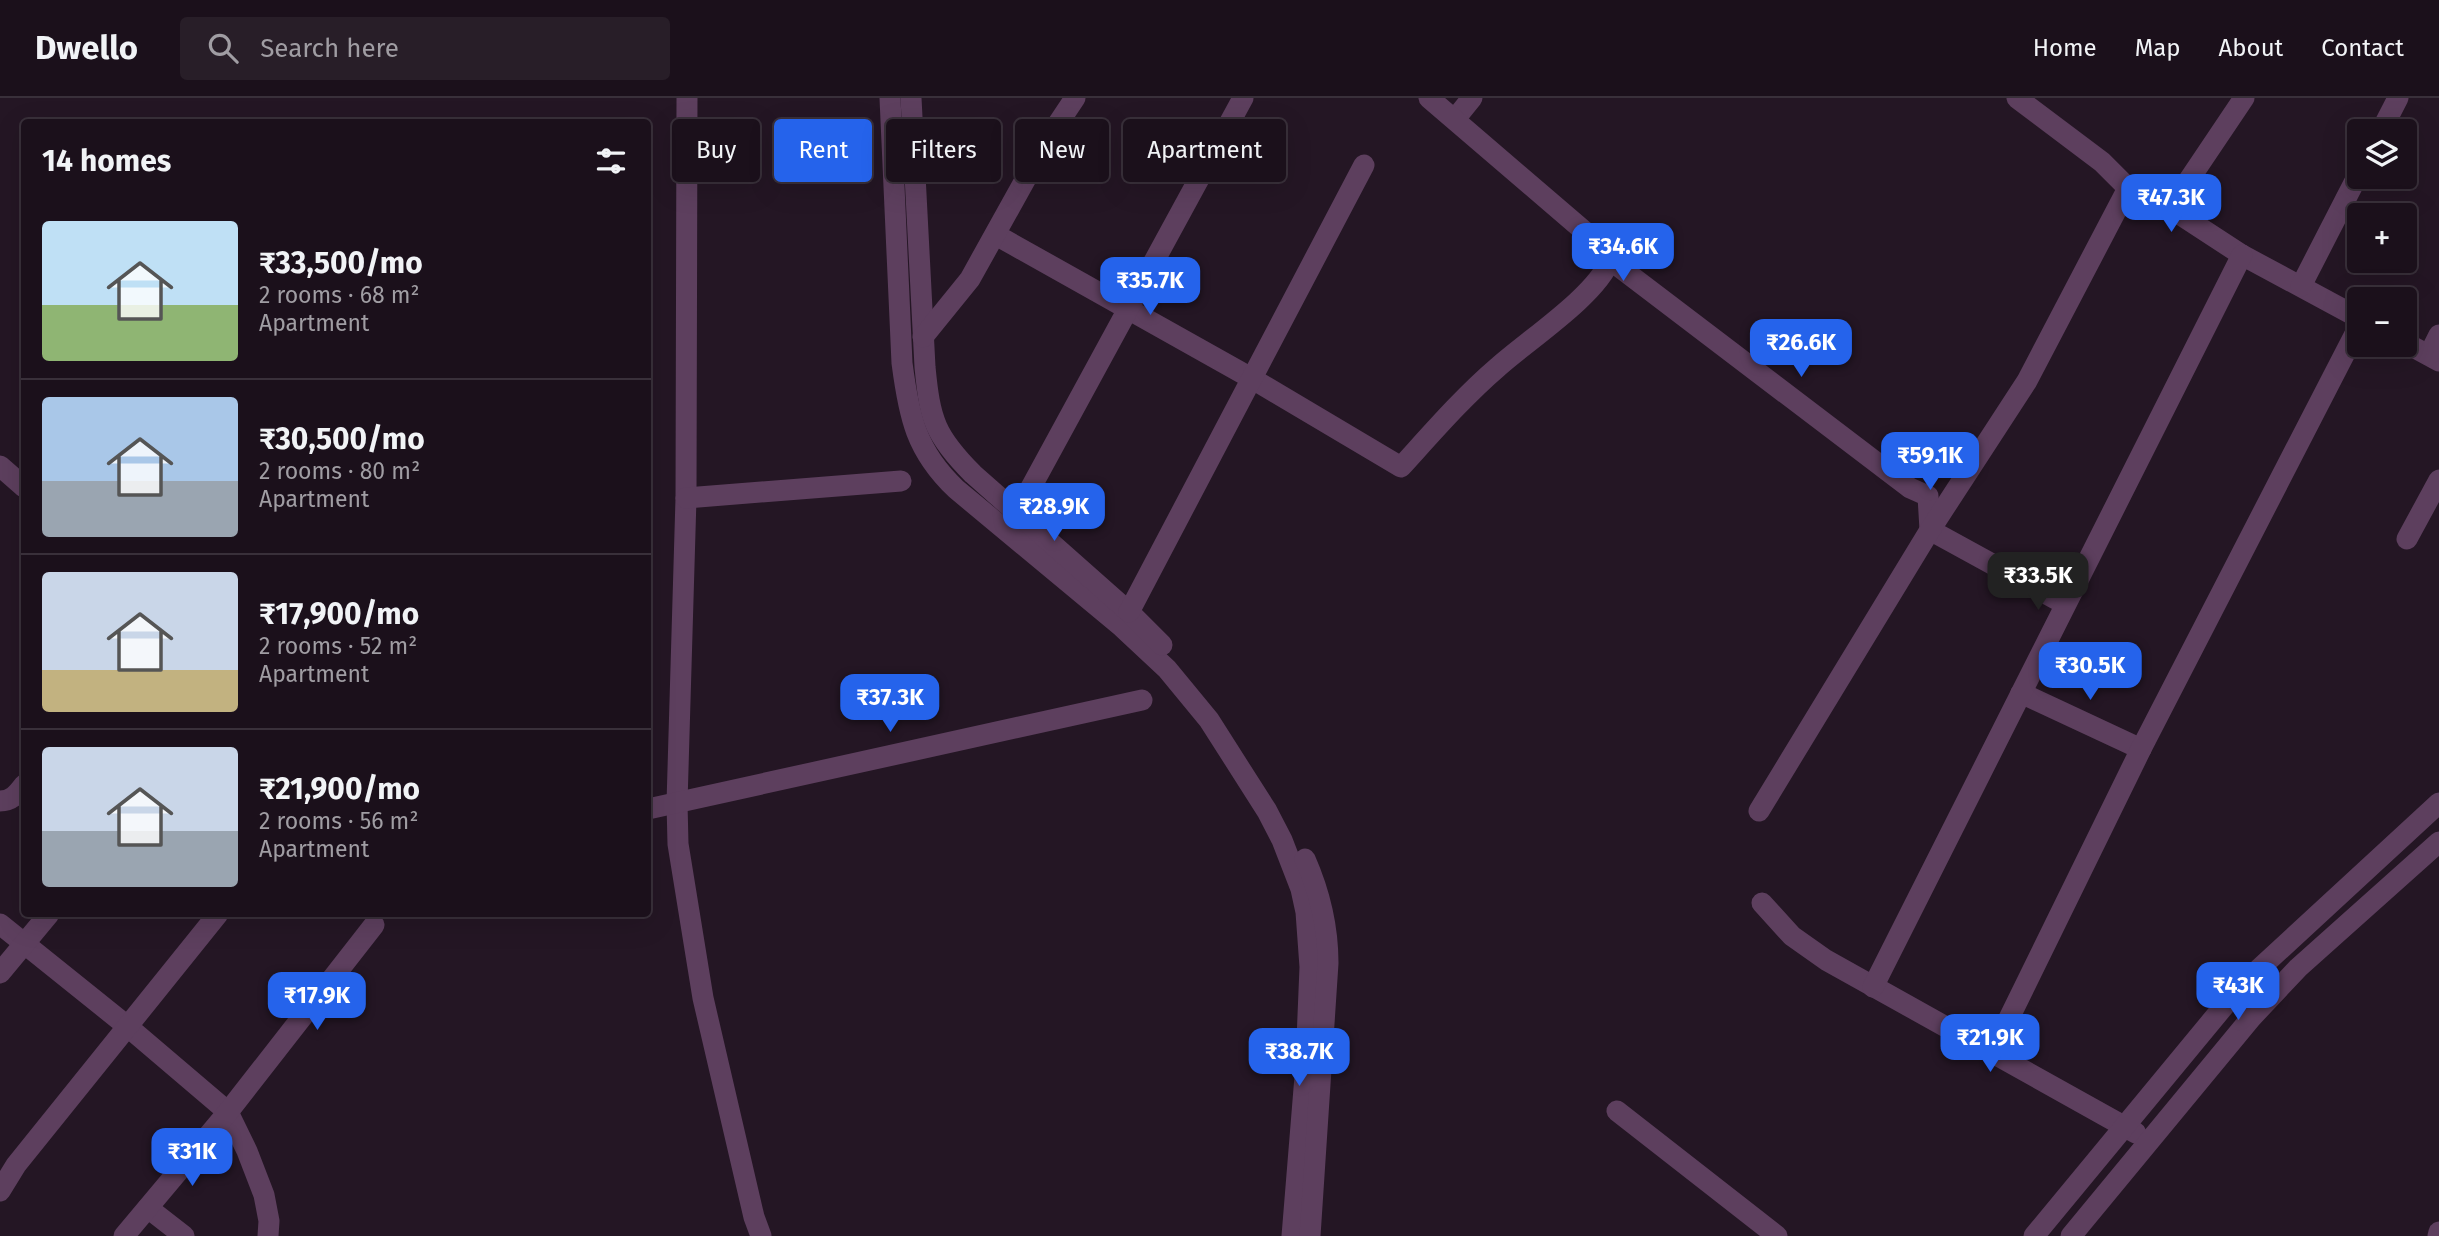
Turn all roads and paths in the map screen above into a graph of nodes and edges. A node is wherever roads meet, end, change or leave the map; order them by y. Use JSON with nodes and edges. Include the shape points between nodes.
{"nodes":[{"id":1,"x":687,"y":98,"type":"edge"},
{"id":2,"x":891,"y":98,"type":"edge"},
{"id":3,"x":911,"y":98,"type":"edge"},
{"id":4,"x":1075,"y":98,"type":"edge"},
{"id":5,"x":1243,"y":98,"type":"edge"},
{"id":6,"x":1429,"y":98,"type":"edge"},
{"id":7,"x":1472,"y":98,"type":"edge"},
{"id":8,"x":2017,"y":98,"type":"edge"},
{"id":9,"x":2244,"y":98,"type":"edge"},
{"id":10,"x":2398,"y":98,"type":"edge"},
{"id":11,"x":1455,"y":118,"type":"junction"},
{"id":12,"x":2387,"y":119,"type":"edge"},
{"id":13,"x":1364,"y":166,"type":"dead end"},
{"id":14,"x":2128,"y":188,"type":"junction"},
{"id":15,"x":2351,"y":189,"type":"edge"},
{"id":16,"x":2170,"y":208,"type":"junction"},
{"id":17,"x":996,"y":234,"type":"junction"},
{"id":18,"x":2242,"y":255,"type":"junction"},
{"id":19,"x":1610,"y":260,"type":"junction"},
{"id":20,"x":2301,"y":286,"type":"junction"},
{"id":21,"x":1130,"y":310,"type":"junction"},
{"id":22,"x":2347,"y":311,"type":"edge"},
{"id":23,"x":2439,"y":335,"type":"edge"},
{"id":24,"x":923,"y":337,"type":"junction"},
{"id":25,"x":2347,"y":349,"type":"edge"},
{"id":26,"x":2417,"y":349,"type":"edge"},
{"id":27,"x":2434,"y":358,"type":"edge"},
{"id":28,"x":1251,"y":378,"type":"junction"},
{"id":29,"x":0,"y":466,"type":"edge"},
{"id":30,"x":2439,"y":480,"type":"edge"},
{"id":31,"x":901,"y":481,"type":"dead end"},
{"id":32,"x":21,"y":485,"type":"edge"},
{"id":33,"x":686,"y":498,"type":"junction"},
{"id":34,"x":1017,"y":513,"type":"junction"},
{"id":35,"x":1930,"y":530,"type":"junction"},
{"id":36,"x":2407,"y":539,"type":"dead end"},
{"id":37,"x":2065,"y":604,"type":"junction"},
{"id":38,"x":1129,"y":612,"type":"junction"},
{"id":39,"x":2021,"y":693,"type":"junction"},
{"id":40,"x":1142,"y":700,"type":"dead end"},
{"id":41,"x":2141,"y":749,"type":"junction"},
{"id":42,"x":1243,"y":759,"type":"junction"},
{"id":43,"x":21,"y":789,"type":"edge"},
{"id":44,"x":0,"y":801,"type":"edge"},
{"id":45,"x":677,"y":803,"type":"junction"},
{"id":46,"x":2439,"y":803,"type":"edge"},
{"id":47,"x":651,"y":808,"type":"edge"},
{"id":48,"x":1759,"y":811,"type":"dead end"},
{"id":49,"x":2439,"y":842,"type":"edge"},
{"id":50,"x":1762,"y":903,"type":"dead end"},
{"id":51,"x":46,"y":917,"type":"edge"},
{"id":52,"x":216,"y":917,"type":"edge"},
{"id":53,"x":0,"y":924,"type":"edge"},
{"id":54,"x":374,"y":925,"type":"dead end"},
{"id":55,"x":24,"y":944,"type":"junction"},
{"id":56,"x":0,"y":973,"type":"edge"},
{"id":57,"x":1872,"y":987,"type":"junction"},
{"id":58,"x":127,"y":1026,"type":"junction"},
{"id":59,"x":1993,"y":1051,"type":"junction"},
{"id":60,"x":1617,"y":1111,"type":"dead end"},
{"id":61,"x":228,"y":1112,"type":"junction"},
{"id":62,"x":2125,"y":1127,"type":"junction"},
{"id":63,"x":2150,"y":1141,"type":"junction"},
{"id":64,"x":0,"y":1191,"type":"edge"},
{"id":65,"x":148,"y":1208,"type":"junction"},
{"id":66,"x":124,"y":1236,"type":"edge"},
{"id":67,"x":184,"y":1236,"type":"edge"},
{"id":68,"x":268,"y":1236,"type":"edge"},
{"id":69,"x":761,"y":1236,"type":"edge"},
{"id":70,"x":1292,"y":1236,"type":"edge"},
{"id":71,"x":1310,"y":1236,"type":"edge"},
{"id":72,"x":1777,"y":1236,"type":"edge"},
{"id":73,"x":2034,"y":1236,"type":"edge"},
{"id":74,"x":2071,"y":1236,"type":"edge"}],
"edges":[{"from":1,"to":33,"type":"street"},
{"from":2,"to":42,"type":"street","via":[[902,363],[907,402],[920,444],[956,489],[1167,669]]},
{"from":3,"to":24,"type":"street"},
{"from":4,"to":17,"type":"street"},
{"from":5,"to":21,"type":"street"},
{"from":6,"to":11,"type":"street"},
{"from":7,"to":11,"type":"street"},
{"from":8,"to":14,"type":"street","via":[[2102,162]]},
{"from":9,"to":16,"type":"street"},
{"from":10,"to":12,"type":"street"},
{"from":11,"to":19,"type":"street","via":[[1605,249]]},
{"from":13,"to":28,"type":"street"},
{"from":14,"to":16,"type":"street"},
{"from":14,"to":35,"type":"street","via":[[2027,381]]},
{"from":15,"to":20,"type":"street"},
{"from":16,"to":18,"type":"street"},
{"from":17,"to":21,"type":"street"},
{"from":17,"to":24,"type":"street","via":[[970,279]]},
{"from":18,"to":20,"type":"street"},
{"from":18,"to":37,"type":"street"},
{"from":19,"to":28,"type":"street","via":[[1573,305],[1498,367],[1401,467]]},
{"from":19,"to":35,"type":"street","via":[[1910,488],[1928,496]]},
{"from":20,"to":22,"type":"street"},
{"from":21,"to":28,"type":"street"},
{"from":21,"to":34,"type":"street"},
{"from":23,"to":27,"type":"street"},
{"from":24,"to":34,"type":"street","via":[[936,428],[957,457]]},
{"from":25,"to":41,"type":"street"},
{"from":26,"to":27,"type":"street"},
{"from":28,"to":38,"type":"street"},
{"from":29,"to":32,"type":"street"},
{"from":30,"to":36,"type":"street"},
{"from":31,"to":33,"type":"street"},
{"from":33,"to":45,"type":"street"},
{"from":34,"to":38,"type":"street"},
{"from":35,"to":37,"type":"street"},
{"from":35,"to":48,"type":"street"},
{"from":37,"to":39,"type":"street"},
{"from":38,"to":42,"type":"street","via":[[1194,677]]},
{"from":39,"to":41,"type":"street"},
{"from":39,"to":57,"type":"street"},
{"from":40,"to":45,"type":"street"},
{"from":41,"to":59,"type":"street"},
{"from":42,"to":70,"type":"street","via":[[1301,889],[1310,943]]},
{"from":42,"to":71,"type":"street","via":[[1280,809],[1308,866],[1321,901],[1328,941]]},
{"from":43,"to":44,"type":"street","via":[[8,801]]},
{"from":45,"to":47,"type":"street"},
{"from":45,"to":69,"type":"street","via":[[678,844],[703,998]]},
{"from":46,"to":62,"type":"street","via":[[2252,976]]},
{"from":49,"to":63,"type":"street","via":[[2298,968]]},
{"from":50,"to":57,"type":"street","via":[[1792,936]]},
{"from":51,"to":55,"type":"street"},
{"from":52,"to":58,"type":"street"},
{"from":53,"to":55,"type":"street"},
{"from":54,"to":61,"type":"street"},
{"from":55,"to":56,"type":"street"},
{"from":55,"to":58,"type":"street"},
{"from":57,"to":59,"type":"street"},
{"from":58,"to":61,"type":"street"},
{"from":58,"to":64,"type":"street"},
{"from":59,"to":62,"type":"street"},
{"from":60,"to":72,"type":"street"},
{"from":61,"to":65,"type":"street"},
{"from":61,"to":68,"type":"street","via":[[264,1195]]},
{"from":62,"to":63,"type":"street"},
{"from":62,"to":73,"type":"street"},
{"from":63,"to":74,"type":"street"},
{"from":65,"to":66,"type":"street"},
{"from":65,"to":67,"type":"street"}]}
